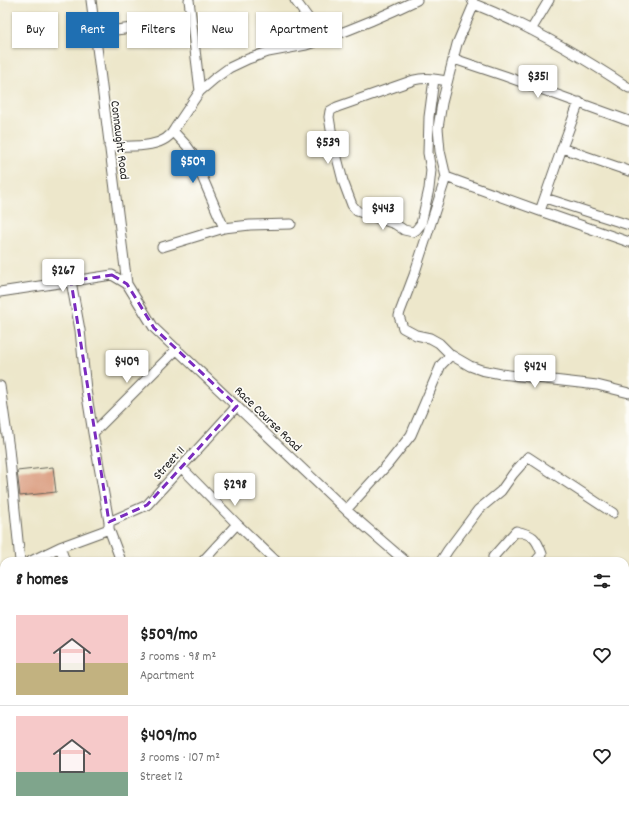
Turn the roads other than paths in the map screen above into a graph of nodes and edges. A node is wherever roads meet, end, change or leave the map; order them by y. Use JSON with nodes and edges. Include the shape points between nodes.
{"nodes":[{"id":1,"x":91,"y":0,"type":"edge"},
{"id":2,"x":189,"y":0,"type":"edge"},
{"id":3,"x":295,"y":0,"type":"edge"},
{"id":4,"x":417,"y":0,"type":"edge"},
{"id":5,"x":550,"y":0,"type":"edge"},
{"id":6,"x":473,"y":2,"type":"edge"},
{"id":7,"x":304,"y":12,"type":"edge"},
{"id":8,"x":191,"y":21,"type":"junction"},
{"id":9,"x":119,"y":30,"type":"edge"},
{"id":10,"x":531,"y":30,"type":"junction"},
{"id":11,"x":342,"y":32,"type":"edge"},
{"id":12,"x":290,"y":48,"type":"edge"},
{"id":13,"x":454,"y":59,"type":"junction"},
{"id":14,"x":434,"y":79,"type":"junction"},
{"id":15,"x":447,"y":81,"type":"junction"},
{"id":16,"x":629,"y":88,"type":"edge"},
{"id":17,"x":200,"y":91,"type":"junction"},
{"id":18,"x":579,"y":102,"type":"junction"},
{"id":19,"x":629,"y":120,"type":"edge"},
{"id":20,"x":173,"y":131,"type":"junction"},
{"id":21,"x":109,"y":146,"type":"junction"},
{"id":22,"x":562,"y":148,"type":"junction"},
{"id":23,"x":629,"y":170,"type":"edge"},
{"id":24,"x":446,"y":177,"type":"junction"},
{"id":25,"x":544,"y":198,"type":"junction"},
{"id":26,"x":540,"y":211,"type":"junction"},
{"id":27,"x":291,"y":224,"type":"dead end"},
{"id":28,"x":629,"y":225,"type":"edge"},
{"id":29,"x":224,"y":228,"type":"junction"},
{"id":30,"x":629,"y":242,"type":"edge"},
{"id":31,"x":162,"y":247,"type":"dead end"},
{"id":32,"x":71,"y":281,"type":"junction"},
{"id":33,"x":127,"y":284,"type":"junction"},
{"id":34,"x":0,"y":292,"type":"edge"},
{"id":35,"x":177,"y":349,"type":"junction"},
{"id":36,"x":451,"y":355,"type":"junction"},
{"id":37,"x":0,"y":386,"type":"edge"},
{"id":38,"x":629,"y":394,"type":"edge"},
{"id":39,"x":237,"y":406,"type":"junction"},
{"id":40,"x":93,"y":433,"type":"junction"},
{"id":41,"x":4,"y":450,"type":"edge"},
{"id":42,"x":181,"y":467,"type":"junction"},
{"id":43,"x":346,"y":510,"type":"junction"},
{"id":44,"x":613,"y":513,"type":"dead end"},
{"id":45,"x":237,"y":524,"type":"junction"},
{"id":46,"x":109,"y":525,"type":"junction"},
{"id":47,"x":60,"y":548,"type":"junction"},
{"id":48,"x":19,"y":557,"type":"edge"},
{"id":49,"x":40,"y":557,"type":"edge"},
{"id":50,"x":63,"y":557,"type":"edge"},
{"id":51,"x":120,"y":557,"type":"edge"},
{"id":52,"x":207,"y":557,"type":"edge"},
{"id":53,"x":272,"y":557,"type":"edge"},
{"id":54,"x":400,"y":557,"type":"edge"},
{"id":55,"x":444,"y":557,"type":"edge"},
{"id":56,"x":493,"y":557,"type":"edge"},
{"id":57,"x":539,"y":557,"type":"edge"}],
"edges":[{"from":1,"to":21,"type":"street","name":"Connaught Road"},
{"from":2,"to":8,"type":"street"},
{"from":3,"to":7,"type":"street"},
{"from":4,"to":11,"type":"street"},
{"from":5,"to":10,"type":"street"},
{"from":6,"to":10,"type":"street"},
{"from":6,"to":13,"type":"street"},
{"from":8,"to":9,"type":"street"},
{"from":8,"to":17,"type":"street"},
{"from":10,"to":16,"type":"street","via":[[596,66]]},
{"from":12,"to":17,"type":"street","via":[[268,52],[229,68]]},
{"from":13,"to":15,"type":"street"},
{"from":13,"to":18,"type":"street"},
{"from":14,"to":14,"type":"street","via":[[419,78],[337,106],[330,111],[329,117],[343,182],[352,205],[357,211],[413,232],[419,227],[429,188],[431,170],[428,153],[428,117]]},
{"from":14,"to":15,"type":"street"},
{"from":15,"to":24,"type":"street","via":[[438,128]]},
{"from":17,"to":20,"type":"street"},
{"from":18,"to":19,"type":"street"},
{"from":18,"to":22,"type":"street"},
{"from":20,"to":21,"type":"street","via":[[161,142]]},
{"from":20,"to":29,"type":"street","via":[[192,153]]},
{"from":21,"to":33,"type":"street","name":"Connaught Road"},
{"from":22,"to":23,"type":"street"},
{"from":22,"to":25,"type":"street"},
{"from":24,"to":26,"type":"street"},
{"from":24,"to":36,"type":"street","via":[[399,316],[403,328],[439,343]]},
{"from":25,"to":26,"type":"street"},
{"from":25,"to":28,"type":"street"},
{"from":26,"to":30,"type":"street"},
{"from":27,"to":29,"type":"street"},
{"from":29,"to":31,"type":"street"},
{"from":32,"to":33,"type":"street","via":[[112,275]]},
{"from":32,"to":34,"type":"street"},
{"from":32,"to":40,"type":"street"},
{"from":33,"to":35,"type":"street","name":"Race Course Road","via":[[154,328]]},
{"from":35,"to":39,"type":"street","name":"Race Course Road"},
{"from":35,"to":40,"type":"street"},
{"from":36,"to":38,"type":"street","via":[[481,370],[597,385]]},
{"from":36,"to":43,"type":"street","via":[[441,365],[411,435]]},
{"from":37,"to":41,"type":"street"},
{"from":39,"to":42,"type":"street","name":"Street 11"},
{"from":39,"to":43,"type":"street","name":"Race Course Road"},
{"from":40,"to":46,"type":"street"},
{"from":41,"to":48,"type":"street"},
{"from":42,"to":45,"type":"street"},
{"from":42,"to":46,"type":"street","name":"Street 11","via":[[147,505]]},
{"from":43,"to":54,"type":"street","name":"Race Course Road"},
{"from":44,"to":55,"type":"street","via":[[528,457],[501,491],[478,510]]},
{"from":45,"to":52,"type":"street"},
{"from":45,"to":53,"type":"street"},
{"from":46,"to":47,"type":"street","name":"Street 11"},
{"from":46,"to":51,"type":"street"},
{"from":47,"to":49,"type":"street","name":"Street 11"},
{"from":47,"to":50,"type":"street"},
{"from":56,"to":57,"type":"street","via":[[516,531],[528,534],[538,542],[542,554]]}]}
